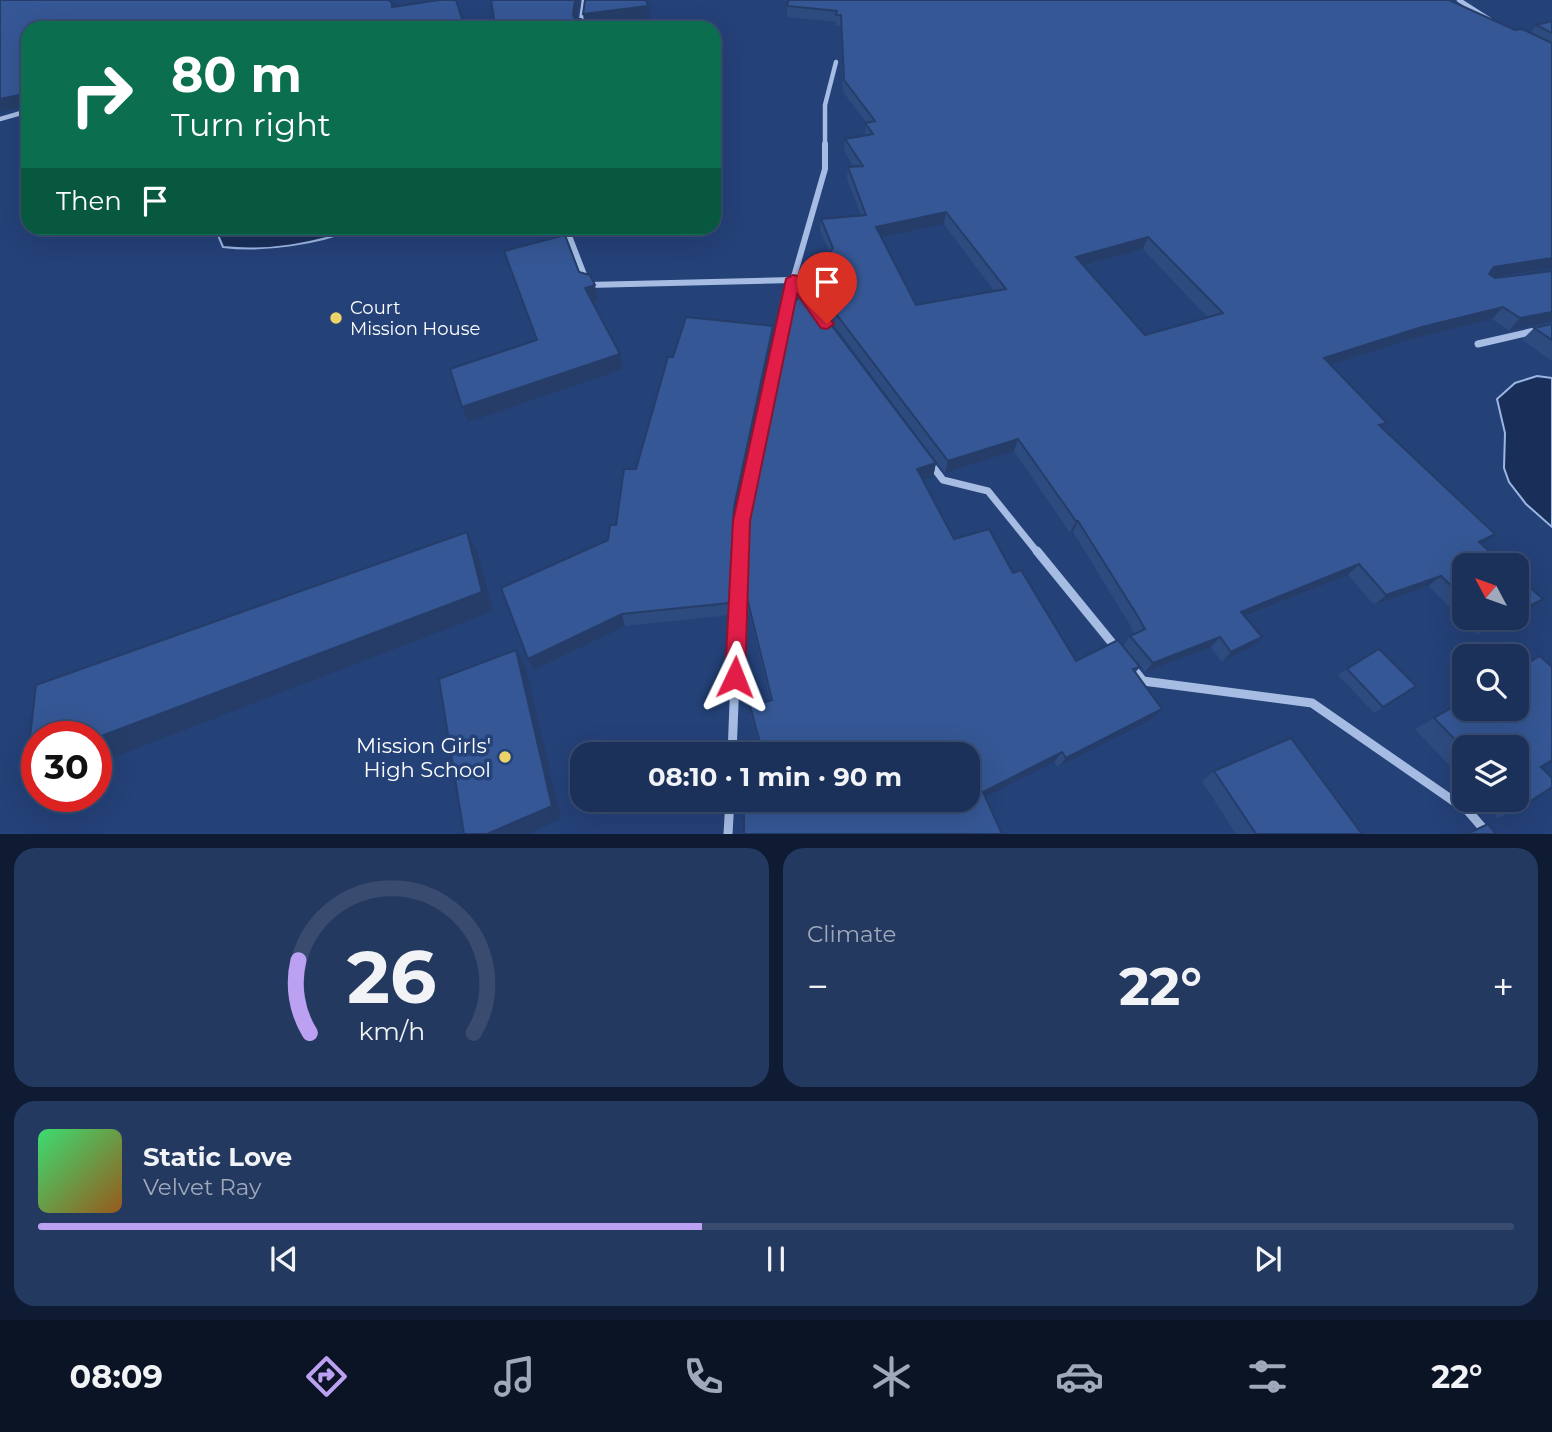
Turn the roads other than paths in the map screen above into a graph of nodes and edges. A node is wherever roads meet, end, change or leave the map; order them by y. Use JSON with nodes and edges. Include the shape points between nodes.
{"nodes":[{"id":1,"x":584,"y":0,"type":"edge"},
{"id":2,"x":1459,"y":0,"type":"edge"},
{"id":3,"x":581,"y":21,"type":"edge"},
{"id":4,"x":1493,"y":22,"type":"edge"},
{"id":5,"x":836,"y":62,"type":"dead end"},
{"id":6,"x":21,"y":113,"type":"edge"},
{"id":7,"x":0,"y":119,"type":"edge"},
{"id":8,"x":569,"y":235,"type":"edge"},
{"id":9,"x":793,"y":279,"type":"junction"},
{"id":10,"x":818,"y":313,"type":"edge"},
{"id":11,"x":1552,"y":327,"type":"edge"},
{"id":12,"x":1478,"y":344,"type":"dead end"},
{"id":13,"x":926,"y":458,"type":"edge"},
{"id":14,"x":732,"y":742,"type":"edge"},
{"id":15,"x":729,"y":812,"type":"edge"},
{"id":16,"x":728,"y":834,"type":"edge"},
{"id":17,"x":1488,"y":834,"type":"edge"}],
"edges":[{"from":1,"to":3,"type":"street"},
{"from":2,"to":4,"type":"street"},
{"from":5,"to":9,"type":"street","via":[[825,105],[825,169]]},
{"from":6,"to":7,"type":"street"},
{"from":8,"to":9,"type":"street","via":[[588,285]]},
{"from":9,"to":10,"type":"street"},
{"from":9,"to":14,"type":"street","via":[[741,521]]},
{"from":11,"to":12,"type":"street"},
{"from":13,"to":17,"type":"street","via":[[943,480],[988,491],[1143,681],[1312,703],[1468,811]]},
{"from":15,"to":16,"type":"street"}]}
